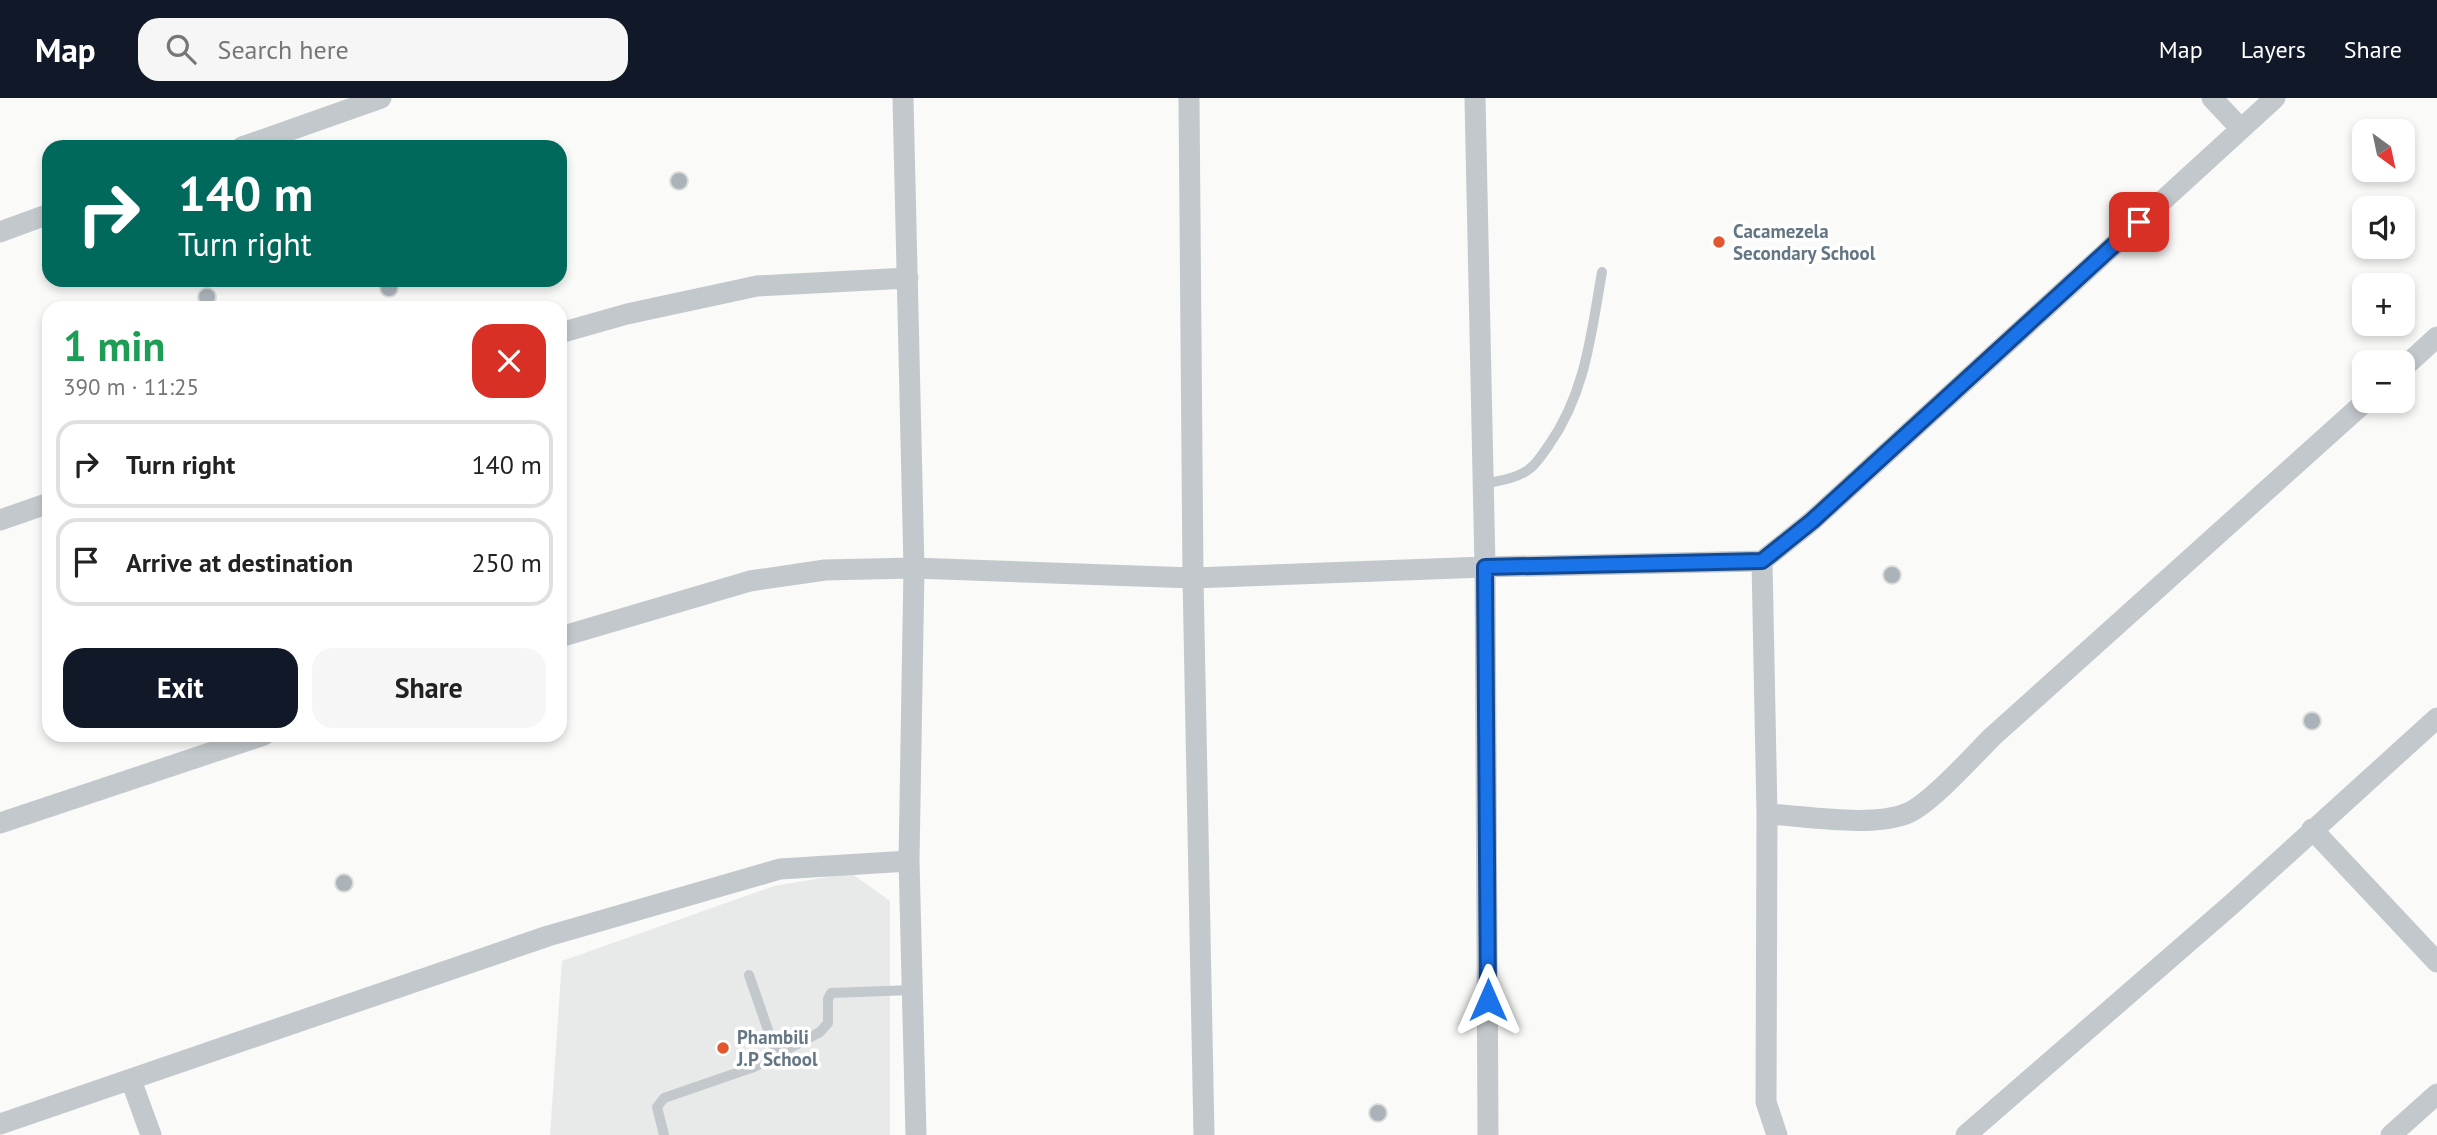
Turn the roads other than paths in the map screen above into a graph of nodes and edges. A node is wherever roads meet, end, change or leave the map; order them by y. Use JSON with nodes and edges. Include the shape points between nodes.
{"nodes":[{"id":1,"x":381,"y":98,"type":"edge"},
{"id":2,"x":903,"y":98,"type":"edge"},
{"id":3,"x":1189,"y":98,"type":"edge"},
{"id":4,"x":1475,"y":98,"type":"edge"},
{"id":5,"x":2212,"y":98,"type":"edge"},
{"id":6,"x":2275,"y":98,"type":"edge"},
{"id":7,"x":2241,"y":129,"type":"junction"},
{"id":8,"x":262,"y":140,"type":"edge"},
{"id":9,"x":42,"y":217,"type":"edge"},
{"id":10,"x":0,"y":232,"type":"edge"},
{"id":11,"x":1602,"y":272,"type":"dead end"},
{"id":12,"x":908,"y":278,"type":"junction"},
{"id":13,"x":567,"y":330,"type":"edge"},
{"id":14,"x":2437,"y":337,"type":"edge"},
{"id":15,"x":2415,"y":357,"type":"edge"},
{"id":16,"x":2353,"y":413,"type":"edge"},
{"id":17,"x":1483,"y":484,"type":"junction"},
{"id":18,"x":42,"y":505,"type":"edge"},
{"id":19,"x":0,"y":520,"type":"edge"},
{"id":20,"x":1762,"y":561,"type":"junction"},
{"id":21,"x":1485,"y":567,"type":"junction"},
{"id":22,"x":914,"y":569,"type":"junction"},
{"id":23,"x":1193,"y":578,"type":"junction"},
{"id":24,"x":567,"y":635,"type":"edge"},
{"id":25,"x":2437,"y":718,"type":"edge"},
{"id":26,"x":243,"y":742,"type":"edge"},
{"id":27,"x":1767,"y":814,"type":"junction"},
{"id":28,"x":0,"y":822,"type":"edge"},
{"id":29,"x":2312,"y":829,"type":"junction"},
{"id":30,"x":909,"y":861,"type":"junction"},
{"id":31,"x":2437,"y":962,"type":"edge"},
{"id":32,"x":749,"y":975,"type":"dead end"},
{"id":33,"x":912,"y":990,"type":"junction"},
{"id":34,"x":777,"y":1056,"type":"junction"},
{"id":35,"x":131,"y":1080,"type":"junction"},
{"id":36,"x":2437,"y":1094,"type":"edge"},
{"id":37,"x":0,"y":1124,"type":"edge"},
{"id":38,"x":151,"y":1135,"type":"edge"},
{"id":39,"x":664,"y":1135,"type":"edge"},
{"id":40,"x":916,"y":1135,"type":"edge"},
{"id":41,"x":1204,"y":1135,"type":"edge"},
{"id":42,"x":1488,"y":1135,"type":"edge"},
{"id":43,"x":1777,"y":1135,"type":"edge"},
{"id":44,"x":1966,"y":1135,"type":"edge"},
{"id":45,"x":2391,"y":1135,"type":"edge"}],
"edges":[{"from":1,"to":8,"type":"street"},
{"from":2,"to":12,"type":"street"},
{"from":3,"to":23,"type":"street"},
{"from":4,"to":17,"type":"street"},
{"from":5,"to":7,"type":"street"},
{"from":6,"to":7,"type":"street"},
{"from":7,"to":20,"type":"street","via":[[1812,521]]},
{"from":9,"to":10,"type":"street"},
{"from":11,"to":17,"type":"lane","via":[[1584,373],[1559,431],[1530,469]]},
{"from":12,"to":13,"type":"street","via":[[757,286]]},
{"from":12,"to":22,"type":"street"},
{"from":14,"to":15,"type":"street"},
{"from":16,"to":27,"type":"street","via":[[1908,813],[1873,821]]},
{"from":17,"to":21,"type":"street"},
{"from":18,"to":19,"type":"street"},
{"from":20,"to":21,"type":"street"},
{"from":20,"to":27,"type":"street"},
{"from":21,"to":23,"type":"street"},
{"from":21,"to":42,"type":"street"},
{"from":22,"to":23,"type":"street"},
{"from":22,"to":24,"type":"street","via":[[825,570],[750,581]]},
{"from":22,"to":30,"type":"street"},
{"from":23,"to":41,"type":"street"},
{"from":25,"to":29,"type":"street"},
{"from":26,"to":28,"type":"street"},
{"from":27,"to":43,"type":"street","via":[[1766,1102]]},
{"from":29,"to":31,"type":"street"},
{"from":29,"to":44,"type":"street"},
{"from":30,"to":33,"type":"street"},
{"from":30,"to":35,"type":"street","via":[[780,869],[548,936]]},
{"from":32,"to":34,"type":"lane"},
{"from":33,"to":34,"type":"lane","via":[[831,993],[826,1027]]},
{"from":33,"to":40,"type":"street"},
{"from":34,"to":39,"type":"lane","via":[[664,1098],[657,1107]]},
{"from":35,"to":37,"type":"street"},
{"from":35,"to":38,"type":"street"},
{"from":36,"to":45,"type":"street"}]}
